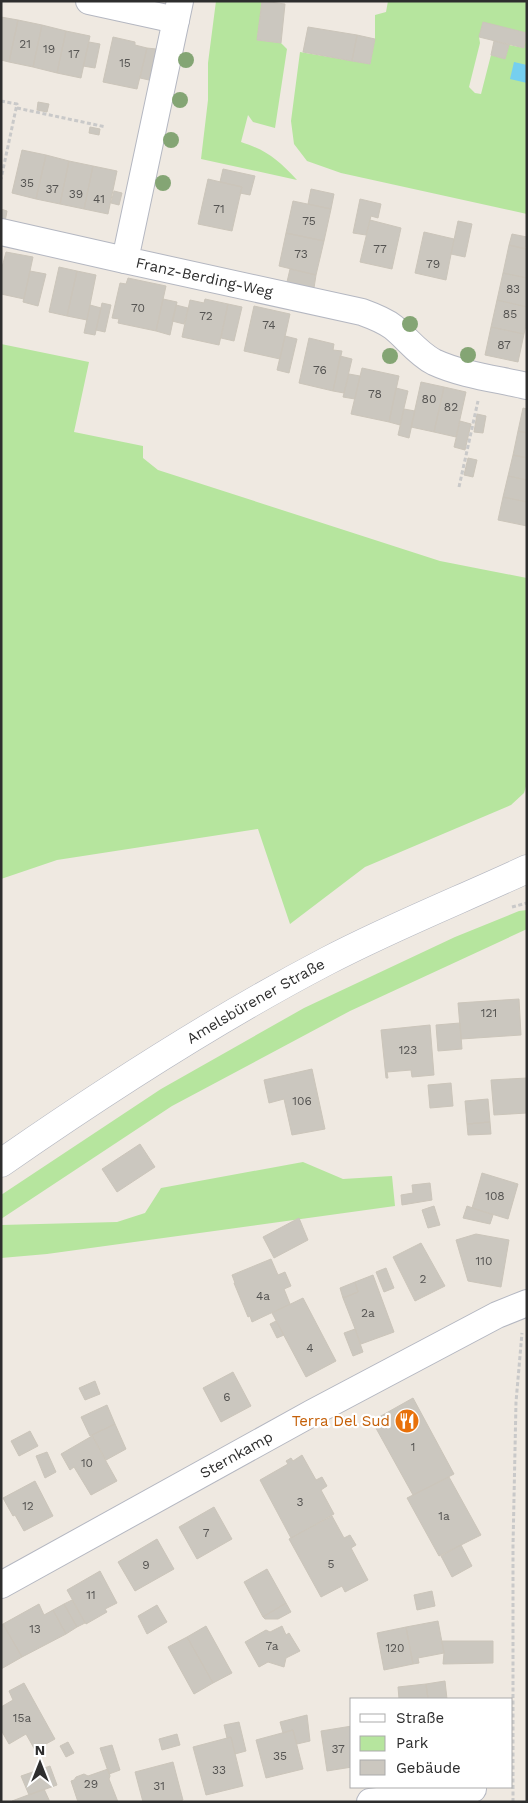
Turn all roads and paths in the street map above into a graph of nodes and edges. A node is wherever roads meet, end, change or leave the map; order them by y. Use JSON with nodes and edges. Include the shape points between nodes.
{"nodes":[{"id":1,"x":90,"y":1,"type":"edge"},
{"id":2,"x":178,"y":11,"type":"edge"},
{"id":3,"x":1,"y":101,"type":"edge"},
{"id":4,"x":17,"y":108,"type":"junction"},
{"id":5,"x":106,"y":127,"type":"dead end"},
{"id":6,"x":1,"y":180,"type":"edge"},
{"id":7,"x":1,"y":232,"type":"edge"},
{"id":8,"x":125,"y":260,"type":"junction"},
{"id":9,"x":482,"y":376,"type":"junction"},
{"id":10,"x":527,"y":386,"type":"edge"},
{"id":11,"x":459,"y":487,"type":"dead end"},
{"id":12,"x":527,"y":869,"type":"edge"},
{"id":13,"x":527,"y":903,"type":"edge"},
{"id":14,"x":508,"y":909,"type":"dead end"},
{"id":15,"x":1,"y":1163,"type":"edge"},
{"id":16,"x":526,"y":1303,"type":"edge"},
{"id":17,"x":1,"y":1586,"type":"edge"},
{"id":18,"x":512,"y":1698,"type":"edge"},
{"id":19,"x":512,"y":1788,"type":"edge"},
{"id":20,"x":473,"y":1789,"type":"dead end"},
{"id":21,"x":384,"y":1801,"type":"edge"},
{"id":22,"x":513,"y":1802,"type":"edge"}],
"edges":[{"from":1,"to":2,"type":"street"},
{"from":2,"to":8,"type":"street","name":"Franz-Berding-Weg"},
{"from":3,"to":4,"type":"path","via":[[17,104]]},
{"from":4,"to":5,"type":"path"},
{"from":4,"to":6,"type":"path"},
{"from":7,"to":8,"type":"street"},
{"from":8,"to":9,"type":"street","name":"Franz-Berding-Weg","via":[[362,312],[394,328],[418,352],[434,362]]},
{"from":9,"to":10,"type":"street","name":"Franz-Berding-Weg"},
{"from":9,"to":11,"type":"path"},
{"from":12,"to":15,"type":"street","name":"Amelsbürener Straße","via":[[326,962],[187,1040]]},
{"from":13,"to":14,"type":"path"},
{"from":16,"to":17,"type":"street","name":"Sternkamp","via":[[497,1315],[312,1413]]},
{"from":16,"to":18,"type":"path","via":[[516,1402]]},
{"from":19,"to":22,"type":"path"},
{"from":20,"to":21,"type":"street"}]}
